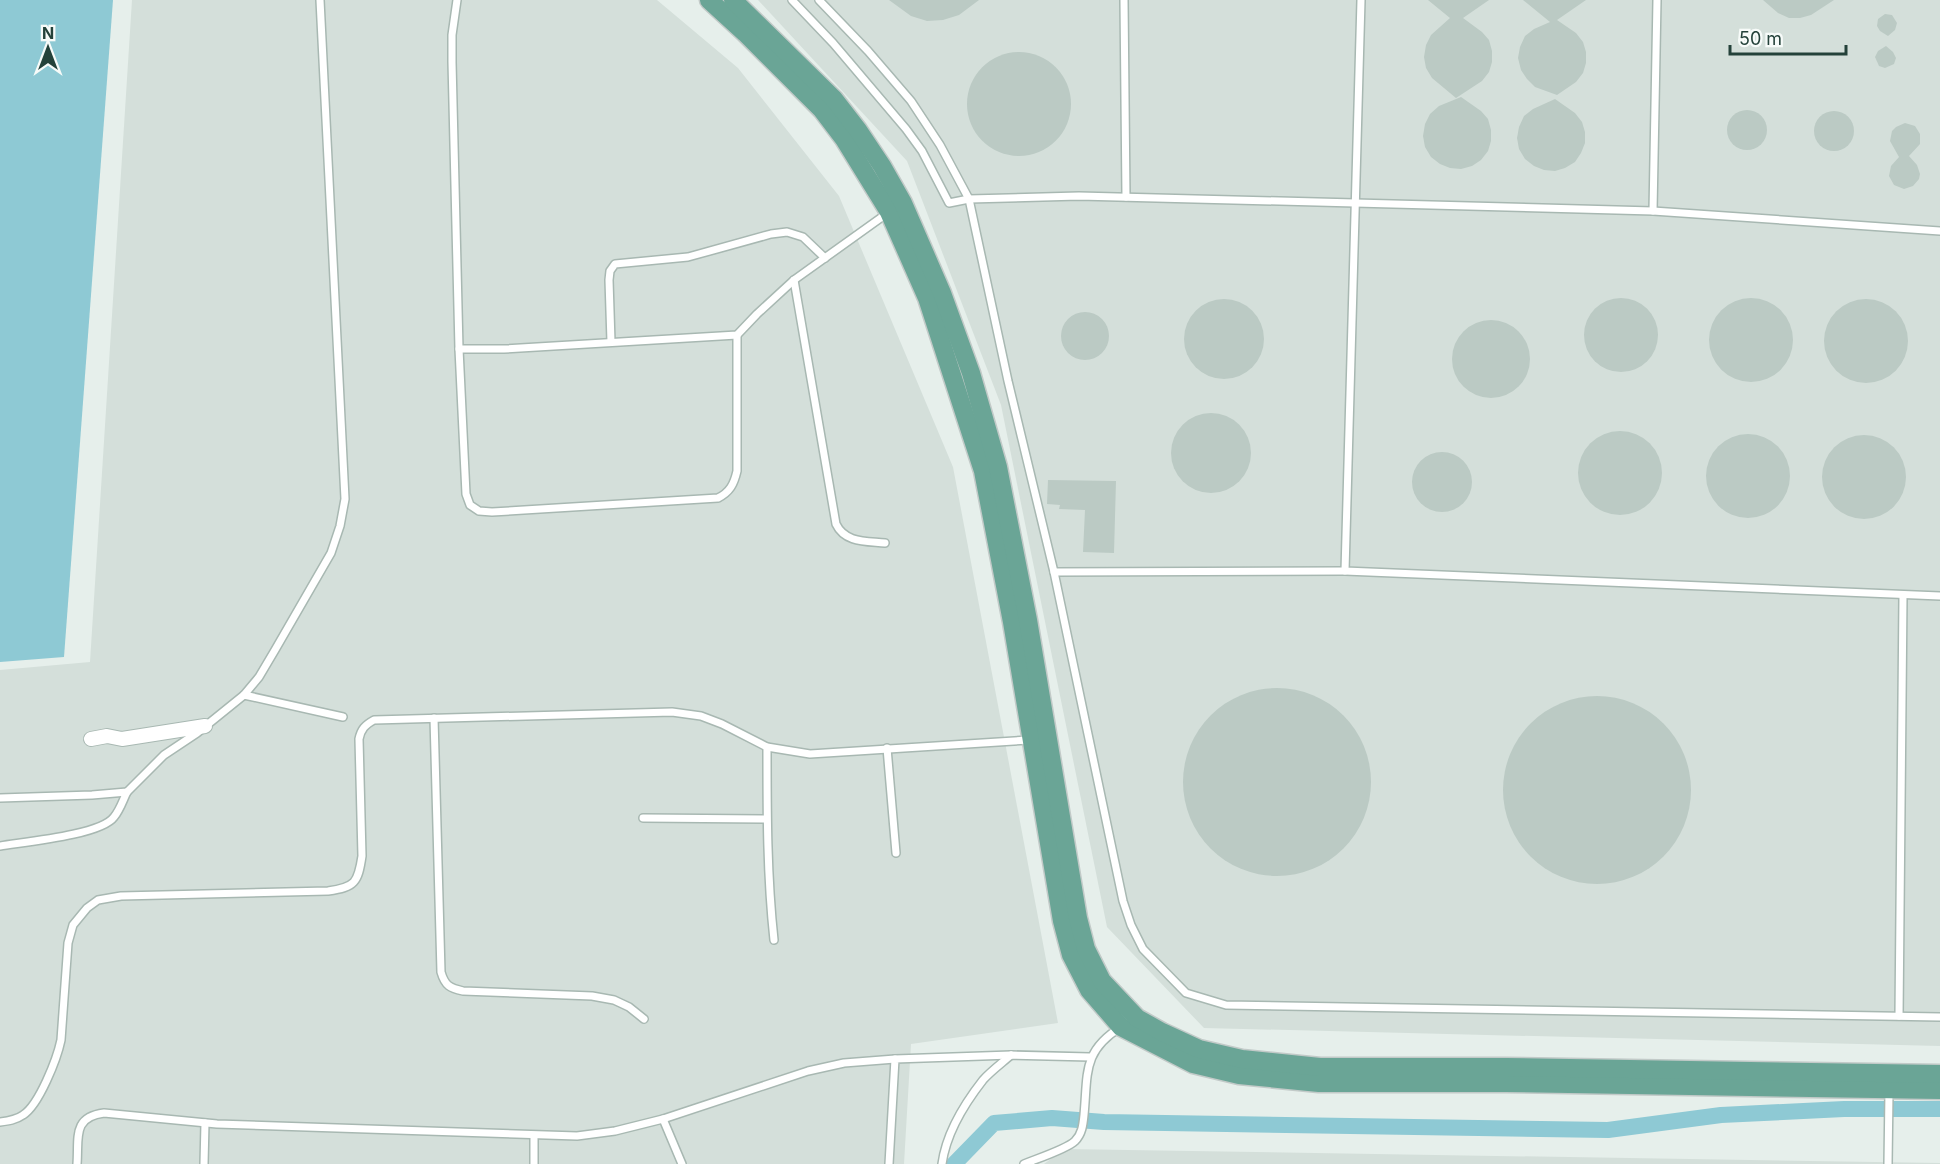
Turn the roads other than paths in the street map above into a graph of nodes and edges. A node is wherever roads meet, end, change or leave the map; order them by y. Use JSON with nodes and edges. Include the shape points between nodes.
{"nodes":[{"id":1,"x":320,"y":0,"type":"edge"},
{"id":2,"x":457,"y":0,"type":"edge"},
{"id":3,"x":709,"y":0,"type":"edge"},
{"id":4,"x":733,"y":0,"type":"edge"},
{"id":5,"x":792,"y":0,"type":"edge"},
{"id":6,"x":819,"y":0,"type":"edge"},
{"id":7,"x":1124,"y":0,"type":"edge"},
{"id":8,"x":1361,"y":0,"type":"edge"},
{"id":9,"x":1657,"y":0,"type":"edge"},
{"id":10,"x":1126,"y":197,"type":"junction"},
{"id":11,"x":969,"y":199,"type":"junction"},
{"id":12,"x":1355,"y":202,"type":"junction"},
{"id":13,"x":1653,"y":211,"type":"junction"},
{"id":14,"x":889,"y":212,"type":"junction"},
{"id":15,"x":1940,"y":231,"type":"edge"},
{"id":16,"x":825,"y":258,"type":"junction"},
{"id":17,"x":794,"y":280,"type":"junction"},
{"id":18,"x":737,"y":335,"type":"junction"},
{"id":19,"x":611,"y":342,"type":"junction"},
{"id":20,"x":459,"y":349,"type":"junction"},
{"id":21,"x":885,"y":543,"type":"dead end"},
{"id":22,"x":1345,"y":571,"type":"junction"},
{"id":23,"x":1054,"y":572,"type":"junction"},
{"id":24,"x":1903,"y":596,"type":"junction"},
{"id":25,"x":1940,"y":596,"type":"edge"},
{"id":26,"x":244,"y":695,"type":"junction"},
{"id":27,"x":343,"y":717,"type":"dead end"},
{"id":28,"x":434,"y":718,"type":"junction"},
{"id":29,"x":205,"y":726,"type":"junction"},
{"id":30,"x":91,"y":739,"type":"dead end"},
{"id":31,"x":1032,"y":740,"type":"junction"},
{"id":32,"x":767,"y":747,"type":"junction"},
{"id":33,"x":887,"y":748,"type":"junction"},
{"id":34,"x":127,"y":792,"type":"junction"},
{"id":35,"x":0,"y":798,"type":"edge"},
{"id":36,"x":643,"y":818,"type":"dead end"},
{"id":37,"x":766,"y":819,"type":"junction"},
{"id":38,"x":0,"y":846,"type":"edge"},
{"id":39,"x":896,"y":853,"type":"dead end"},
{"id":40,"x":774,"y":940,"type":"dead end"},
{"id":41,"x":1899,"y":1016,"type":"junction"},
{"id":42,"x":1940,"y":1017,"type":"edge"},
{"id":43,"x":644,"y":1019,"type":"dead end"},
{"id":44,"x":1129,"y":1022,"type":"junction"},
{"id":45,"x":1011,"y":1055,"type":"junction"},
{"id":46,"x":1090,"y":1057,"type":"junction"},
{"id":47,"x":895,"y":1059,"type":"junction"},
{"id":48,"x":1940,"y":1074,"type":"edge"},
{"id":49,"x":1732,"y":1079,"type":"junction"},
{"id":50,"x":1940,"y":1090,"type":"edge"},
{"id":51,"x":1889,"y":1094,"type":"junction"},
{"id":52,"x":663,"y":1119,"type":"junction"},
{"id":53,"x":0,"y":1122,"type":"edge"},
{"id":54,"x":205,"y":1123,"type":"junction"},
{"id":55,"x":534,"y":1136,"type":"junction"},
{"id":56,"x":77,"y":1164,"type":"edge"},
{"id":57,"x":204,"y":1164,"type":"edge"},
{"id":58,"x":534,"y":1164,"type":"edge"},
{"id":59,"x":682,"y":1164,"type":"edge"},
{"id":60,"x":889,"y":1164,"type":"edge"},
{"id":61,"x":942,"y":1164,"type":"edge"},
{"id":62,"x":1024,"y":1164,"type":"edge"},
{"id":63,"x":1888,"y":1164,"type":"edge"}],
"edges":[{"from":1,"to":26,"type":"lane","via":[[345,499],[331,553],[275,651]]},
{"from":2,"to":20,"type":"lane","via":[[452,62]]},
{"from":3,"to":14,"type":"main road","via":[[822,110]]},
{"from":4,"to":44,"type":"main road","via":[[834,99],[858,130],[903,203],[942,293],[999,467],[1078,918],[1086,949]]},
{"from":5,"to":11,"type":"lane","via":[[906,129],[949,203]]},
{"from":6,"to":11,"type":"lane","via":[[911,101]]},
{"from":7,"to":10,"type":"lane"},
{"from":8,"to":12,"type":"lane"},
{"from":9,"to":13,"type":"lane"},
{"from":10,"to":11,"type":"lane"},
{"from":10,"to":12,"type":"lane"},
{"from":11,"to":23,"type":"lane"},
{"from":12,"to":13,"type":"lane"},
{"from":12,"to":22,"type":"lane"},
{"from":13,"to":15,"type":"lane"},
{"from":14,"to":16,"type":"lane"},
{"from":14,"to":31,"type":"main road","via":[[927,298],[983,471]]},
{"from":16,"to":17,"type":"lane"},
{"from":16,"to":19,"type":"lane","via":[[802,237],[788,232],[688,257],[615,264],[609,280]]},
{"from":17,"to":18,"type":"lane"},
{"from":17,"to":21,"type":"lane","via":[[836,524],[844,536]]},
{"from":18,"to":19,"type":"lane"},
{"from":18,"to":20,"type":"lane","via":[[737,471],[728,492],[718,498],[492,512],[470,505],[466,494]]},
{"from":19,"to":20,"type":"lane"},
{"from":22,"to":23,"type":"lane"},
{"from":22,"to":24,"type":"lane"},
{"from":23,"to":41,"type":"lane","via":[[1123,901],[1143,949],[1186,993],[1226,1005]]},
{"from":24,"to":25,"type":"lane"},
{"from":24,"to":41,"type":"lane"},
{"from":26,"to":27,"type":"lane"},
{"from":26,"to":29,"type":"lane"},
{"from":28,"to":32,"type":"lane","via":[[672,712],[701,716]]},
{"from":28,"to":43,"type":"lane","via":[[444,982],[463,992],[614,1000]]},
{"from":28,"to":53,"type":"lane","via":[[374,720],[361,731],[362,856],[360,872],[347,888],[121,896],[98,900],[87,908],[73,925],[68,943],[58,1056],[24,1114]]},
{"from":29,"to":30,"type":"street","via":[[122,739]]},
{"from":29,"to":34,"type":"lane","via":[[164,755]]},
{"from":31,"to":33,"type":"lane"},
{"from":31,"to":44,"type":"main road","via":[[1071,955],[1089,990]]},
{"from":32,"to":33,"type":"lane","via":[[810,754]]},
{"from":32,"to":37,"type":"lane"},
{"from":33,"to":39,"type":"lane"},
{"from":34,"to":35,"type":"lane"},
{"from":34,"to":38,"type":"lane","via":[[114,819],[101,827]]},
{"from":36,"to":37,"type":"lane"},
{"from":37,"to":40,"type":"lane"},
{"from":41,"to":42,"type":"lane"},
{"from":44,"to":46,"type":"lane","via":[[1107,1035]]},
{"from":44,"to":49,"type":"main road","via":[[1193,1064],[1239,1076],[1319,1083]]},
{"from":45,"to":46,"type":"lane"},
{"from":45,"to":47,"type":"lane"},
{"from":45,"to":61,"type":"lane","via":[[966,1104],[951,1133]]},
{"from":46,"to":62,"type":"lane","via":[[1082,1131],[1074,1142]]},
{"from":47,"to":52,"type":"lane","via":[[808,1071]]},
{"from":47,"to":60,"type":"lane"},
{"from":48,"to":49,"type":"main road"},
{"from":49,"to":51,"type":"main road"},
{"from":50,"to":51,"type":"main road"},
{"from":51,"to":63,"type":"lane"},
{"from":52,"to":55,"type":"lane","via":[[587,1135]]},
{"from":52,"to":59,"type":"lane"},
{"from":54,"to":55,"type":"lane"},
{"from":54,"to":56,"type":"lane","via":[[93,1114],[80,1126]]},
{"from":54,"to":57,"type":"lane"},
{"from":55,"to":58,"type":"lane"}]}
